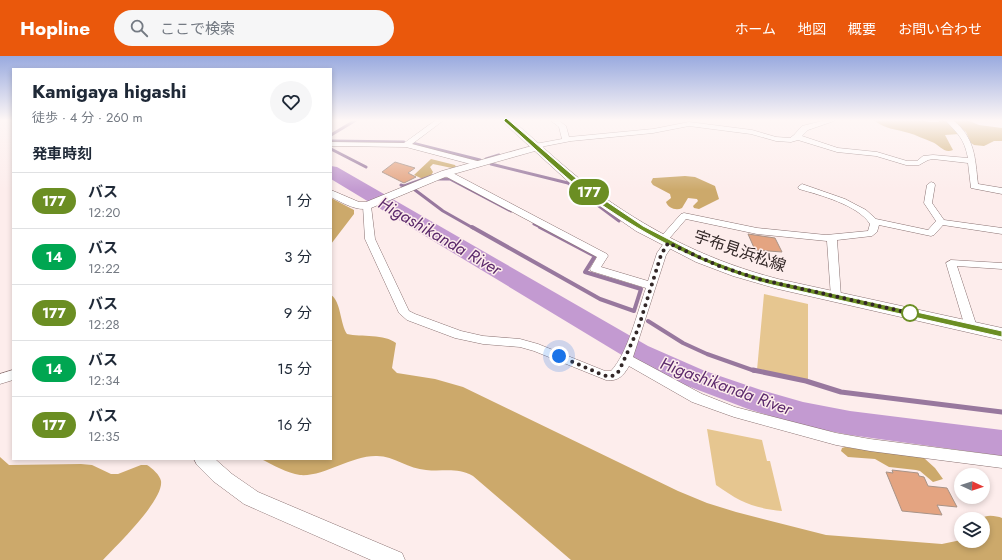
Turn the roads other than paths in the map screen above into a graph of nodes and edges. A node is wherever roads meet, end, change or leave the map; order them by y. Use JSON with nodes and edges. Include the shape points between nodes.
{"nodes":[{"id":1,"x":332,"y":144,"type":"edge"},
{"id":2,"x":534,"y":144,"type":"edge"},
{"id":3,"x":552,"y":144,"type":"edge"},
{"id":4,"x":817,"y":144,"type":"edge"},
{"id":5,"x":967,"y":144,"type":"edge"},
{"id":6,"x":406,"y":145,"type":"joint"},
{"id":7,"x":538,"y":147,"type":"junction"},
{"id":8,"x":971,"y":161,"type":"junction"},
{"id":9,"x":478,"y":164,"type":"junction"},
{"id":10,"x":446,"y":173,"type":"junction"},
{"id":11,"x":931,"y":185,"type":"dead end"},
{"id":12,"x":802,"y":187,"type":"dead end"},
{"id":13,"x":1002,"y":191,"type":"edge"},
{"id":14,"x":332,"y":193,"type":"edge"},
{"id":15,"x":369,"y":205,"type":"junction"},
{"id":16,"x":874,"y":221,"type":"junction"},
{"id":17,"x":941,"y":222,"type":"junction"},
{"id":18,"x":1002,"y":231,"type":"edge"},
{"id":19,"x":832,"y":237,"type":"junction"},
{"id":20,"x":666,"y":242,"type":"junction"},
{"id":21,"x":1002,"y":266,"type":"edge"},
{"id":22,"x":651,"y":286,"type":"junction"},
{"id":23,"x":836,"y":297,"type":"junction"},
{"id":24,"x":971,"y":327,"type":"junction"},
{"id":25,"x":1002,"y":334,"type":"edge"},
{"id":26,"x":626,"y":357,"type":"junction"},
{"id":27,"x":12,"y":374,"type":"edge"},
{"id":28,"x":0,"y":379,"type":"edge"},
{"id":29,"x":205,"y":460,"type":"edge"},
{"id":30,"x":1002,"y":462,"type":"edge"},
{"id":31,"x":395,"y":560,"type":"edge"}],
"edges":[{"from":1,"to":6,"type":"street"},
{"from":2,"to":7,"type":"main road","name":"宇布見浜松線"},
{"from":3,"to":7,"type":"street"},
{"from":4,"to":8,"type":"street","via":[[837,150],[877,154],[906,163],[919,163],[933,156]]},
{"from":5,"to":8,"type":"street"},
{"from":6,"to":9,"type":"street"},
{"from":7,"to":9,"type":"street"},
{"from":7,"to":20,"type":"main road","name":"宇布見浜松線","via":[[598,199]]},
{"from":8,"to":13,"type":"street","via":[[974,186]]},
{"from":9,"to":10,"type":"street"},
{"from":10,"to":15,"type":"street"},
{"from":10,"to":22,"type":"street","via":[[603,256],[595,268]]},
{"from":11,"to":17,"type":"street","via":[[928,202]]},
{"from":12,"to":16,"type":"street","via":[[845,202]]},
{"from":14,"to":15,"type":"street","via":[[357,205]]},
{"from":15,"to":26,"type":"street","via":[[370,239],[405,313],[411,318],[465,336],[520,343],[538,348],[609,377],[619,371]]},
{"from":16,"to":17,"type":"street","via":[[931,233]]},
{"from":16,"to":19,"type":"street","via":[[871,233]]},
{"from":17,"to":18,"type":"street"},
{"from":19,"to":20,"type":"street","via":[[757,231],[684,216]]},
{"from":19,"to":23,"type":"street"},
{"from":20,"to":22,"type":"street"},
{"from":20,"to":23,"type":"main road","name":"宇布見浜松線","via":[[738,273]]},
{"from":21,"to":24,"type":"street","via":[[951,263]]},
{"from":22,"to":26,"type":"street"},
{"from":23,"to":24,"type":"main road","name":"宇布見浜松線"},
{"from":24,"to":25,"type":"main road","name":"宇布見浜松線"},
{"from":26,"to":30,"type":"street","via":[[697,398],[734,412],[870,445]]},
{"from":27,"to":28,"type":"street"},
{"from":29,"to":31,"type":"street","via":[[232,486],[251,498]]}]}
